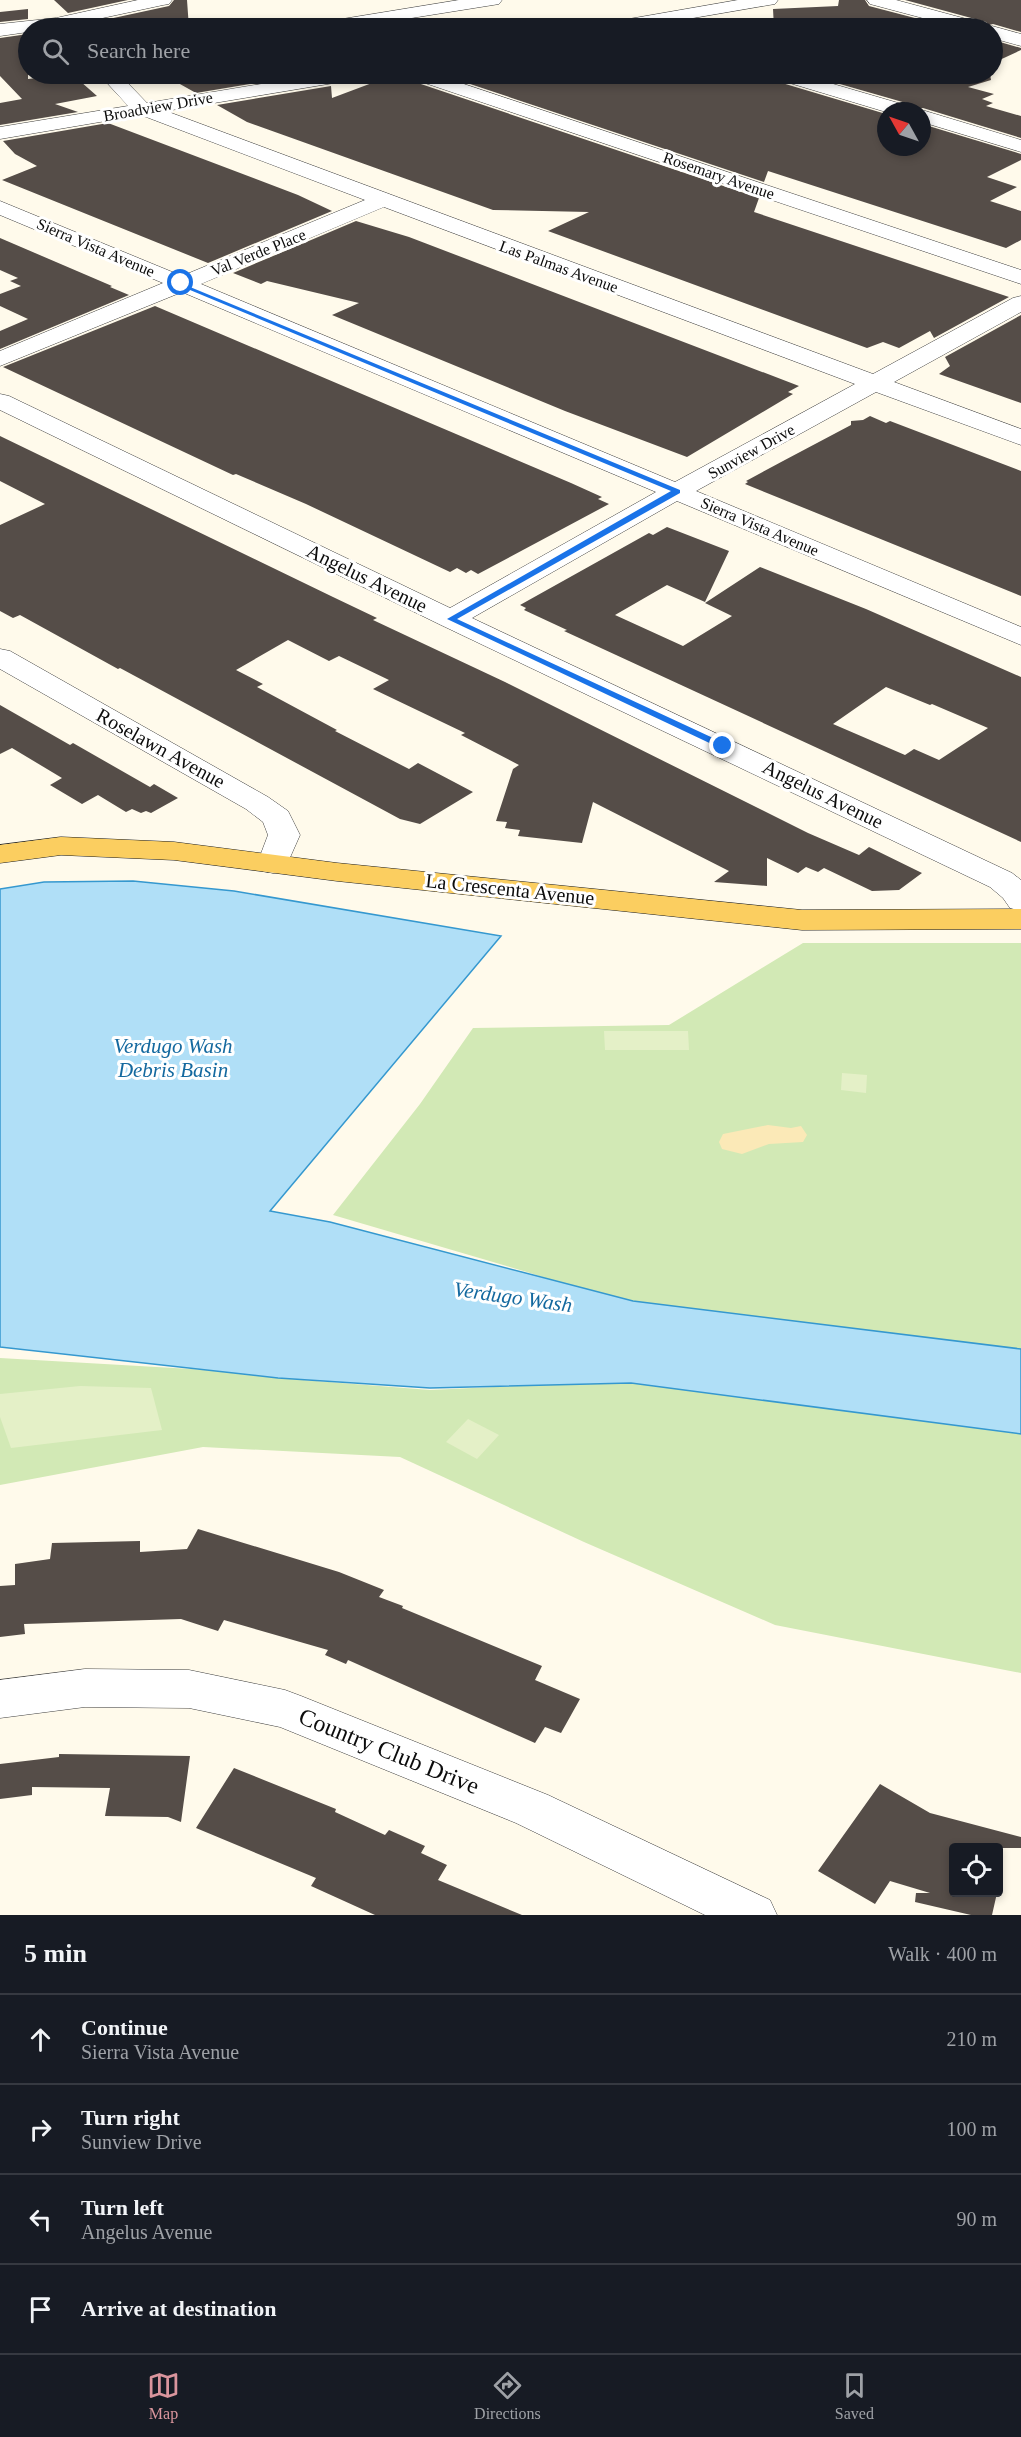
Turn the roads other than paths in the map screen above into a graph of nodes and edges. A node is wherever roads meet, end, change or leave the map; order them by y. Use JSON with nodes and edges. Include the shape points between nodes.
{"nodes":[{"id":1,"x":163,"y":0,"type":"edge"},
{"id":2,"x":367,"y":0,"type":"edge"},
{"id":3,"x":493,"y":0,"type":"edge"},
{"id":4,"x":769,"y":0,"type":"edge"},
{"id":5,"x":876,"y":0,"type":"edge"},
{"id":6,"x":392,"y":16,"type":"junction"},
{"id":7,"x":90,"y":18,"type":"edge"},
{"id":8,"x":380,"y":18,"type":"edge"},
{"id":9,"x":395,"y":18,"type":"edge"},
{"id":10,"x":673,"y":18,"type":"edge"},
{"id":11,"x":942,"y":18,"type":"edge"},
{"id":12,"x":18,"y":29,"type":"edge"},
{"id":13,"x":0,"y":30,"type":"edge"},
{"id":14,"x":1003,"y":35,"type":"edge"},
{"id":15,"x":1021,"y":40,"type":"edge"},
{"id":16,"x":119,"y":84,"type":"edge"},
{"id":17,"x":292,"y":84,"type":"edge"},
{"id":18,"x":447,"y":84,"type":"edge"},
{"id":19,"x":814,"y":84,"type":"edge"},
{"id":20,"x":877,"y":103,"type":"edge"},
{"id":21,"x":142,"y":109,"type":"junction"},
{"id":22,"x":931,"y":119,"type":"edge"},
{"id":23,"x":0,"y":133,"type":"edge"},
{"id":24,"x":1021,"y":146,"type":"edge"},
{"id":25,"x":383,"y":201,"type":"junction"},
{"id":26,"x":0,"y":207,"type":"edge"},
{"id":27,"x":1021,"y":278,"type":"edge"},
{"id":28,"x":181,"y":283,"type":"junction"},
{"id":29,"x":1021,"y":303,"type":"edge"},
{"id":30,"x":0,"y":359,"type":"edge"},
{"id":31,"x":875,"y":384,"type":"junction"},
{"id":32,"x":0,"y":401,"type":"edge"},
{"id":33,"x":1021,"y":438,"type":"edge"},
{"id":34,"x":677,"y":491,"type":"junction"},
{"id":35,"x":451,"y":619,"type":"junction"},
{"id":36,"x":1021,"y":637,"type":"edge"},
{"id":37,"x":0,"y":657,"type":"edge"},
{"id":38,"x":0,"y":854,"type":"edge"},
{"id":39,"x":273,"y":864,"type":"junction"},
{"id":40,"x":1021,"y":902,"type":"edge"},
{"id":41,"x":1021,"y":919,"type":"edge"},
{"id":42,"x":0,"y":1699,"type":"edge"},
{"id":43,"x":753,"y":1915,"type":"edge"}],
"edges":[{"from":1,"to":7,"type":"street"},
{"from":2,"to":6,"type":"street"},
{"from":3,"to":6,"type":"street"},
{"from":4,"to":10,"type":"street"},
{"from":5,"to":11,"type":"street"},
{"from":6,"to":8,"type":"street"},
{"from":6,"to":9,"type":"street"},
{"from":12,"to":13,"type":"street"},
{"from":14,"to":15,"type":"street"},
{"from":16,"to":21,"type":"street","name":"Las Palmas Avenue"},
{"from":17,"to":21,"type":"street","name":"Broadview Drive"},
{"from":18,"to":27,"type":"street","name":"Rosemary Avenue"},
{"from":19,"to":20,"type":"street"},
{"from":21,"to":23,"type":"street","name":"Broadview Drive"},
{"from":21,"to":25,"type":"street","name":"Las Palmas Avenue"},
{"from":22,"to":24,"type":"street"},
{"from":25,"to":28,"type":"street","name":"Val Verde Place"},
{"from":25,"to":31,"type":"street","name":"Las Palmas Avenue"},
{"from":26,"to":28,"type":"street","name":"Sierra Vista Avenue"},
{"from":28,"to":30,"type":"street","name":"Val Verde Place"},
{"from":28,"to":34,"type":"street","name":"Sierra Vista Avenue"},
{"from":29,"to":31,"type":"street","name":"Sunview Drive"},
{"from":31,"to":33,"type":"street","name":"Las Palmas Avenue"},
{"from":31,"to":34,"type":"street","name":"Sunview Drive"},
{"from":32,"to":35,"type":"street","name":"Angelus Avenue"},
{"from":34,"to":35,"type":"street","name":"Sunview Drive"},
{"from":34,"to":36,"type":"street","name":"Sierra Vista Avenue"},
{"from":35,"to":40,"type":"street","name":"Angelus Avenue","via":[[1001,880],[1017,893]]},
{"from":37,"to":39,"type":"street","name":"Roselawn Avenue","via":[[234,789],[277,818],[284,835]]},
{"from":38,"to":39,"type":"main road","name":"La Crescenta Avenue","via":[[61,846],[174,851]]},
{"from":39,"to":41,"type":"main road","name":"La Crescenta Avenue","via":[[802,920]]},
{"from":42,"to":43,"type":"street","name":"Country Club Drive","via":[[85,1688],[189,1689],[285,1709],[532,1809]]}]}
